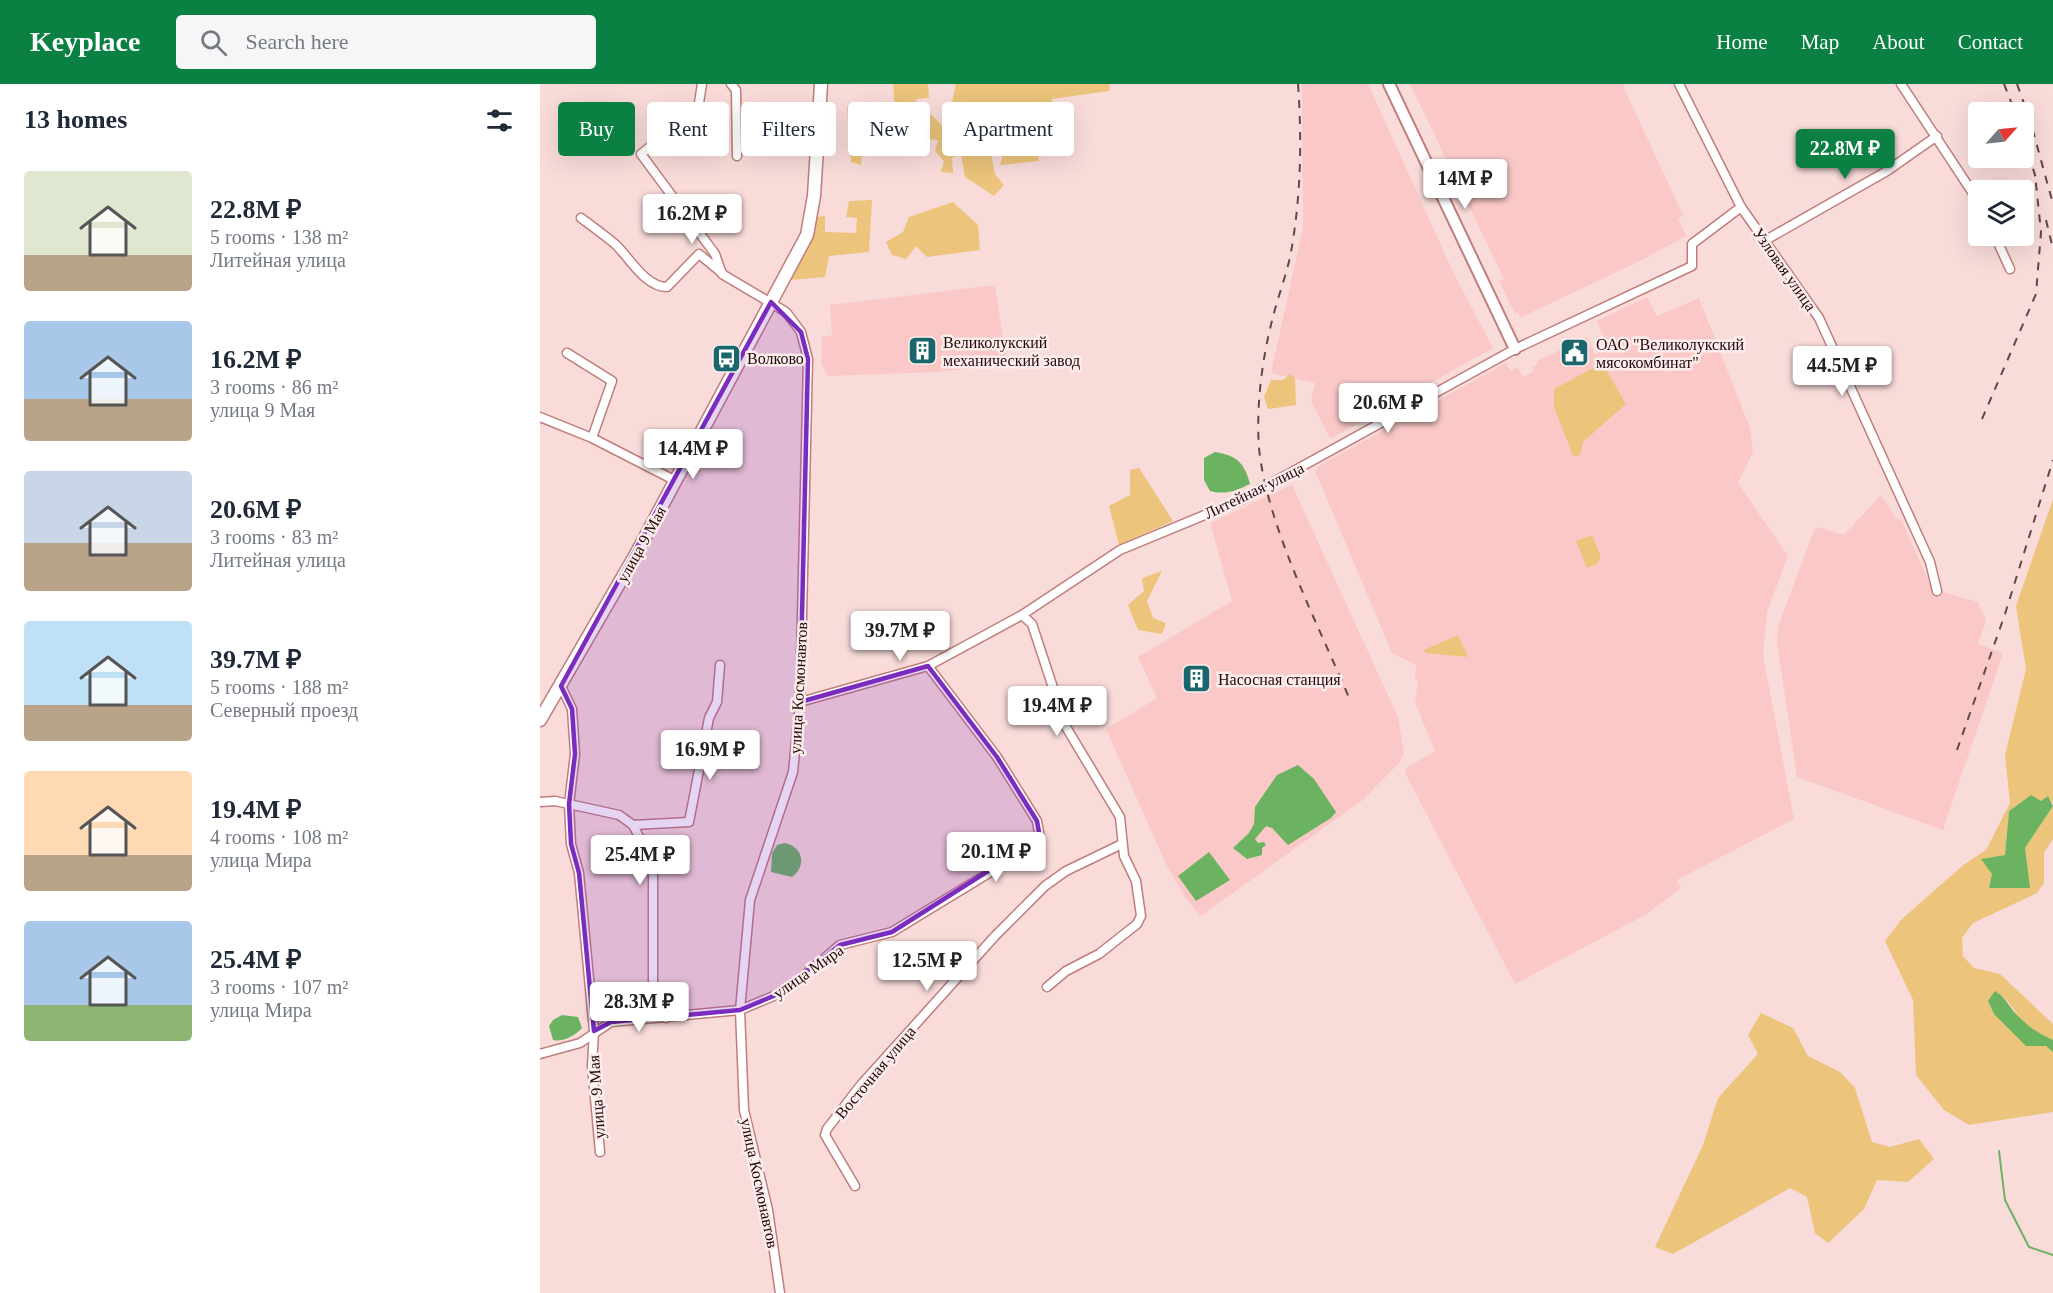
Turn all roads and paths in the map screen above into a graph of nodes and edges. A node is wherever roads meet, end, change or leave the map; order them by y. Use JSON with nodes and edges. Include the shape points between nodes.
{"nodes":[{"id":1,"x":702,"y":84,"type":"edge"},
{"id":2,"x":731,"y":84,"type":"edge"},
{"id":3,"x":821,"y":84,"type":"edge"},
{"id":4,"x":1389,"y":84,"type":"edge"},
{"id":5,"x":1679,"y":84,"type":"edge"},
{"id":6,"x":1901,"y":84,"type":"edge"},
{"id":7,"x":1937,"y":136,"type":"junction"},
{"id":8,"x":737,"y":156,"type":"dead end"},
{"id":9,"x":1968,"y":185,"type":"edge"},
{"id":10,"x":1741,"y":207,"type":"junction"},
{"id":11,"x":581,"y":218,"type":"dead end"},
{"id":12,"x":1764,"y":241,"type":"junction"},
{"id":13,"x":2000,"y":246,"type":"edge"},
{"id":14,"x":2010,"y":269,"type":"dead end"},
{"id":15,"x":722,"y":274,"type":"junction"},
{"id":16,"x":770,"y":304,"type":"junction"},
{"id":17,"x":1515,"y":349,"type":"junction"},
{"id":18,"x":567,"y":353,"type":"dead end"},
{"id":19,"x":540,"y":417,"type":"edge"},
{"id":20,"x":592,"y":438,"type":"junction"},
{"id":21,"x":676,"y":481,"type":"junction"},
{"id":22,"x":1937,"y":591,"type":"dead end"},
{"id":23,"x":1022,"y":615,"type":"junction"},
{"id":24,"x":720,"y":665,"type":"dead end"},
{"id":25,"x":928,"y":666,"type":"junction"},
{"id":26,"x":561,"y":686,"type":"junction"},
{"id":27,"x":800,"y":702,"type":"junction"},
{"id":28,"x":540,"y":720,"type":"edge"},
{"id":29,"x":540,"y":802,"type":"edge"},
{"id":30,"x":569,"y":804,"type":"junction"},
{"id":31,"x":633,"y":825,"type":"junction"},
{"id":32,"x":1122,"y":844,"type":"junction"},
{"id":33,"x":1047,"y":987,"type":"dead end"},
{"id":34,"x":740,"y":1010,"type":"junction"},
{"id":35,"x":666,"y":1018,"type":"junction"},
{"id":36,"x":594,"y":1031,"type":"junction"},
{"id":37,"x":540,"y":1054,"type":"edge"},
{"id":38,"x":600,"y":1152,"type":"dead end"},
{"id":39,"x":855,"y":1186,"type":"dead end"},
{"id":40,"x":780,"y":1293,"type":"edge"}],
"edges":[{"from":1,"to":15,"type":"street","via":[[698,109],[641,154],[715,254]]},
{"from":2,"to":8,"type":"street","via":[[736,90]]},
{"from":3,"to":16,"type":"main road","name":"улица 9 Мая","via":[[814,196],[807,235]]},
{"from":4,"to":17,"type":"street"},
{"from":5,"to":10,"type":"street","name":"Узловая улица"},
{"from":6,"to":7,"type":"street"},
{"from":7,"to":9,"type":"street"},
{"from":7,"to":12,"type":"street","via":[[1887,171]]},
{"from":10,"to":12,"type":"street","name":"Узловая улица"},
{"from":10,"to":17,"type":"street","name":"Литейная улица","via":[[1692,244],[1692,266]]},
{"from":11,"to":15,"type":"street","via":[[659,287],[667,287],[699,254]]},
{"from":12,"to":22,"type":"street","name":"Узловая улица","via":[[1819,318],[1930,562]]},
{"from":13,"to":14,"type":"street"},
{"from":15,"to":16,"type":"street","name":"улица Космонавтов"},
{"from":16,"to":21,"type":"main road","name":"улица 9 Мая"},
{"from":16,"to":27,"type":"street","name":"улица Космонавтов","via":[[786,312],[801,332],[808,359]]},
{"from":17,"to":23,"type":"street","name":"Литейная улица","via":[[1241,500],[1120,550]]},
{"from":18,"to":20,"type":"street","via":[[612,381]]},
{"from":19,"to":20,"type":"street"},
{"from":20,"to":21,"type":"street"},
{"from":21,"to":26,"type":"main road","name":"улица 9 Мая"},
{"from":23,"to":25,"type":"street","name":"Литейная улица"},
{"from":23,"to":32,"type":"street","via":[[1032,624],[1066,727],[1120,817]]},
{"from":24,"to":31,"type":"street","via":[[717,702],[709,718],[689,822]]},
{"from":25,"to":27,"type":"street","name":"Литейная улица"},
{"from":25,"to":34,"type":"street","name":"улица Мира","via":[[997,757],[1037,821],[1040,838],[1030,848],[892,932],[840,945],[776,995]]},
{"from":26,"to":28,"type":"main road","name":"улица 9 Мая"},
{"from":26,"to":30,"type":"street","name":"улица 9 Мая","via":[[572,709],[575,754]]},
{"from":27,"to":34,"type":"street","name":"улица Космонавтов","via":[[793,772],[750,900]]},
{"from":29,"to":30,"type":"street"},
{"from":30,"to":31,"type":"street","via":[[619,814]]},
{"from":30,"to":36,"type":"street","name":"улица 9 Мая"},
{"from":31,"to":35,"type":"street","via":[[653,864],[653,996]]},
{"from":32,"to":33,"type":"street","via":[[1136,881],[1140,919],[1099,954],[1066,971]]},
{"from":32,"to":39,"type":"street","name":"Восточная улица","via":[[1066,871],[1045,886],[994,936],[860,1086],[825,1135]]},
{"from":34,"to":35,"type":"street","name":"улица Мира"},
{"from":34,"to":40,"type":"street","name":"улица Космонавтов","via":[[744,1110],[768,1210]]},
{"from":35,"to":36,"type":"street","name":"улица Мира","via":[[611,1022]]},
{"from":36,"to":37,"type":"street","name":"улица Мира","via":[[580,1043]]},
{"from":36,"to":38,"type":"street","name":"улица 9 Мая","via":[[592,1066]]}]}
